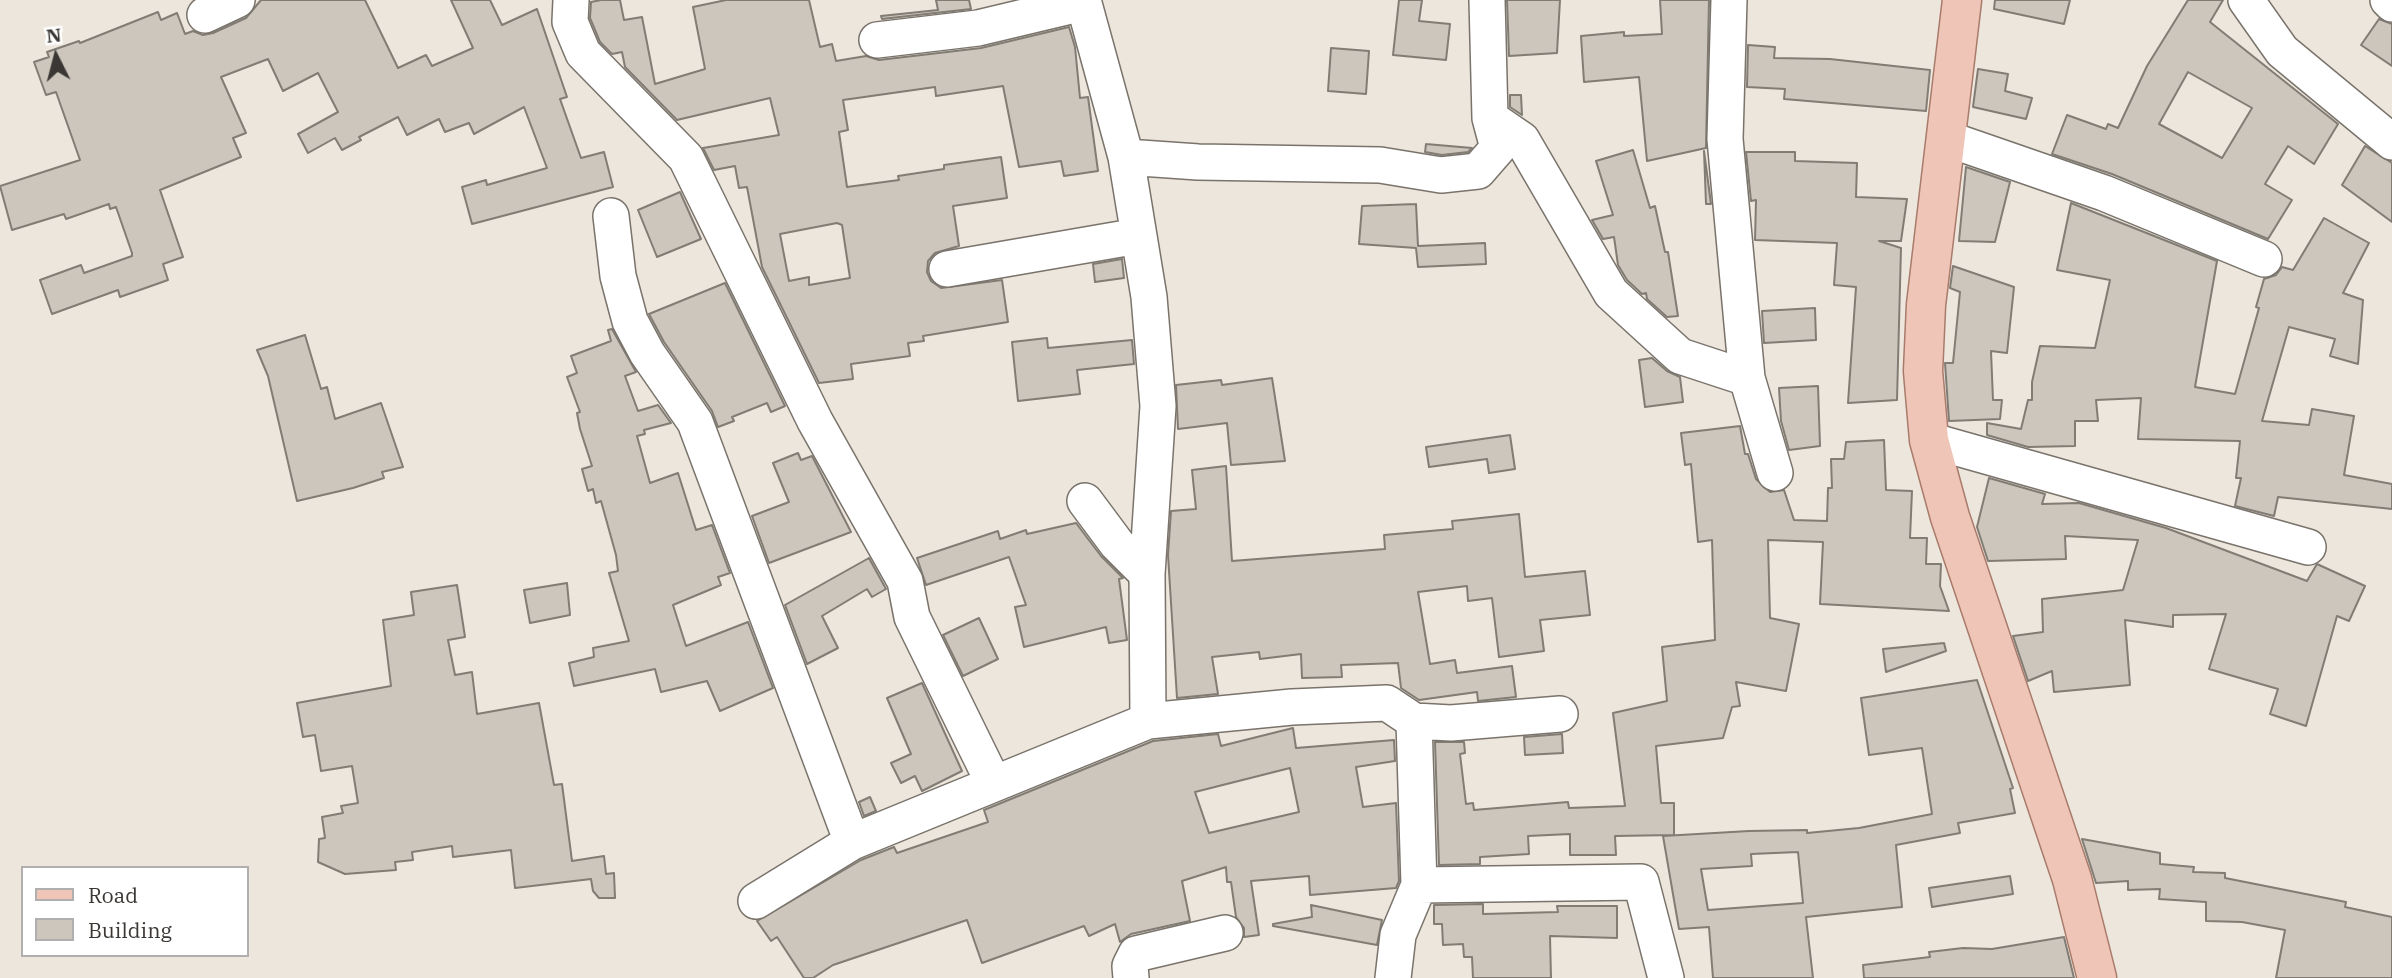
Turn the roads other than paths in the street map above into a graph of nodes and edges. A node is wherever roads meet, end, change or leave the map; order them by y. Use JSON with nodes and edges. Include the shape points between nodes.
{"nodes":[{"id":1,"x":237,"y":0,"type":"edge"},
{"id":2,"x":571,"y":0,"type":"edge"},
{"id":3,"x":1487,"y":0,"type":"edge"},
{"id":4,"x":1729,"y":0,"type":"edge"},
{"id":5,"x":1962,"y":0,"type":"edge"},
{"id":6,"x":2246,"y":0,"type":"edge"},
{"id":7,"x":2388,"y":0,"type":"edge"},
{"id":8,"x":1083,"y":1,"type":"edge"},
{"id":9,"x":2392,"y":4,"type":"edge"},
{"id":10,"x":205,"y":15,"type":"dead end"},
{"id":11,"x":877,"y":40,"type":"dead end"},
{"id":12,"x":1490,"y":118,"type":"junction"},
{"id":13,"x":1945,"y":138,"type":"junction"},
{"id":14,"x":2392,"y":142,"type":"edge"},
{"id":15,"x":1126,"y":157,"type":"junction"},
{"id":16,"x":611,"y":216,"type":"dead end"},
{"id":17,"x":1138,"y":236,"type":"junction"},
{"id":18,"x":2264,"y":259,"type":"dead end"},
{"id":19,"x":947,"y":269,"type":"dead end"},
{"id":20,"x":1747,"y":378,"type":"junction"},
{"id":21,"x":1929,"y":440,"type":"junction"},
{"id":22,"x":1775,"y":473,"type":"dead end"},
{"id":23,"x":1085,"y":501,"type":"dead end"},
{"id":24,"x":2308,"y":547,"type":"dead end"},
{"id":25,"x":1147,"y":574,"type":"junction"},
{"id":26,"x":1560,"y":714,"type":"dead end"},
{"id":27,"x":1148,"y":721,"type":"junction"},
{"id":28,"x":1414,"y":721,"type":"junction"},
{"id":29,"x":993,"y":782,"type":"junction"},
{"id":30,"x":852,"y":842,"type":"junction"},
{"id":31,"x":1419,"y":885,"type":"junction"},
{"id":32,"x":756,"y":901,"type":"dead end"},
{"id":33,"x":1225,"y":933,"type":"dead end"},
{"id":34,"x":1131,"y":978,"type":"edge"},
{"id":35,"x":1393,"y":978,"type":"edge"},
{"id":36,"x":1666,"y":978,"type":"edge"},
{"id":37,"x":2097,"y":978,"type":"edge"}],
"edges":[{"from":1,"to":10,"type":"street"},
{"from":2,"to":29,"type":"street","via":[[570,22],[583,53],[686,158],[815,421],[905,581],[912,617]]},
{"from":3,"to":12,"type":"street"},
{"from":4,"to":20,"type":"street","via":[[1725,139]]},
{"from":5,"to":13,"type":"main road"},
{"from":6,"to":14,"type":"street","via":[[2282,51]]},
{"from":7,"to":9,"type":"street"},
{"from":8,"to":11,"type":"street","via":[[978,28]]},
{"from":8,"to":15,"type":"street"},
{"from":12,"to":15,"type":"street","via":[[1498,148],[1478,171],[1441,175],[1380,165]]},
{"from":12,"to":20,"type":"street","via":[[1522,140],[1611,293],[1679,356]]},
{"from":13,"to":18,"type":"street","via":[[2104,192]]},
{"from":13,"to":21,"type":"main road","via":[[1923,371]]},
{"from":15,"to":17,"type":"street"},
{"from":16,"to":30,"type":"street","via":[[618,276],[630,321],[695,422]]},
{"from":17,"to":19,"type":"street"},
{"from":17,"to":25,"type":"street","via":[[1149,298],[1157,406]]},
{"from":20,"to":22,"type":"street"},
{"from":21,"to":24,"type":"street"},
{"from":21,"to":37,"type":"main road","via":[[2072,879]]},
{"from":23,"to":25,"type":"street"},
{"from":25,"to":27,"type":"street"},
{"from":26,"to":28,"type":"street","via":[[1451,723]]},
{"from":27,"to":28,"type":"street","via":[[1387,703]]},
{"from":27,"to":29,"type":"street"},
{"from":28,"to":31,"type":"street"},
{"from":29,"to":30,"type":"street"},
{"from":30,"to":32,"type":"street"},
{"from":31,"to":35,"type":"street","via":[[1398,935]]},
{"from":31,"to":36,"type":"street","via":[[1641,882]]},
{"from":33,"to":34,"type":"street","via":[[1136,954]]}]}
